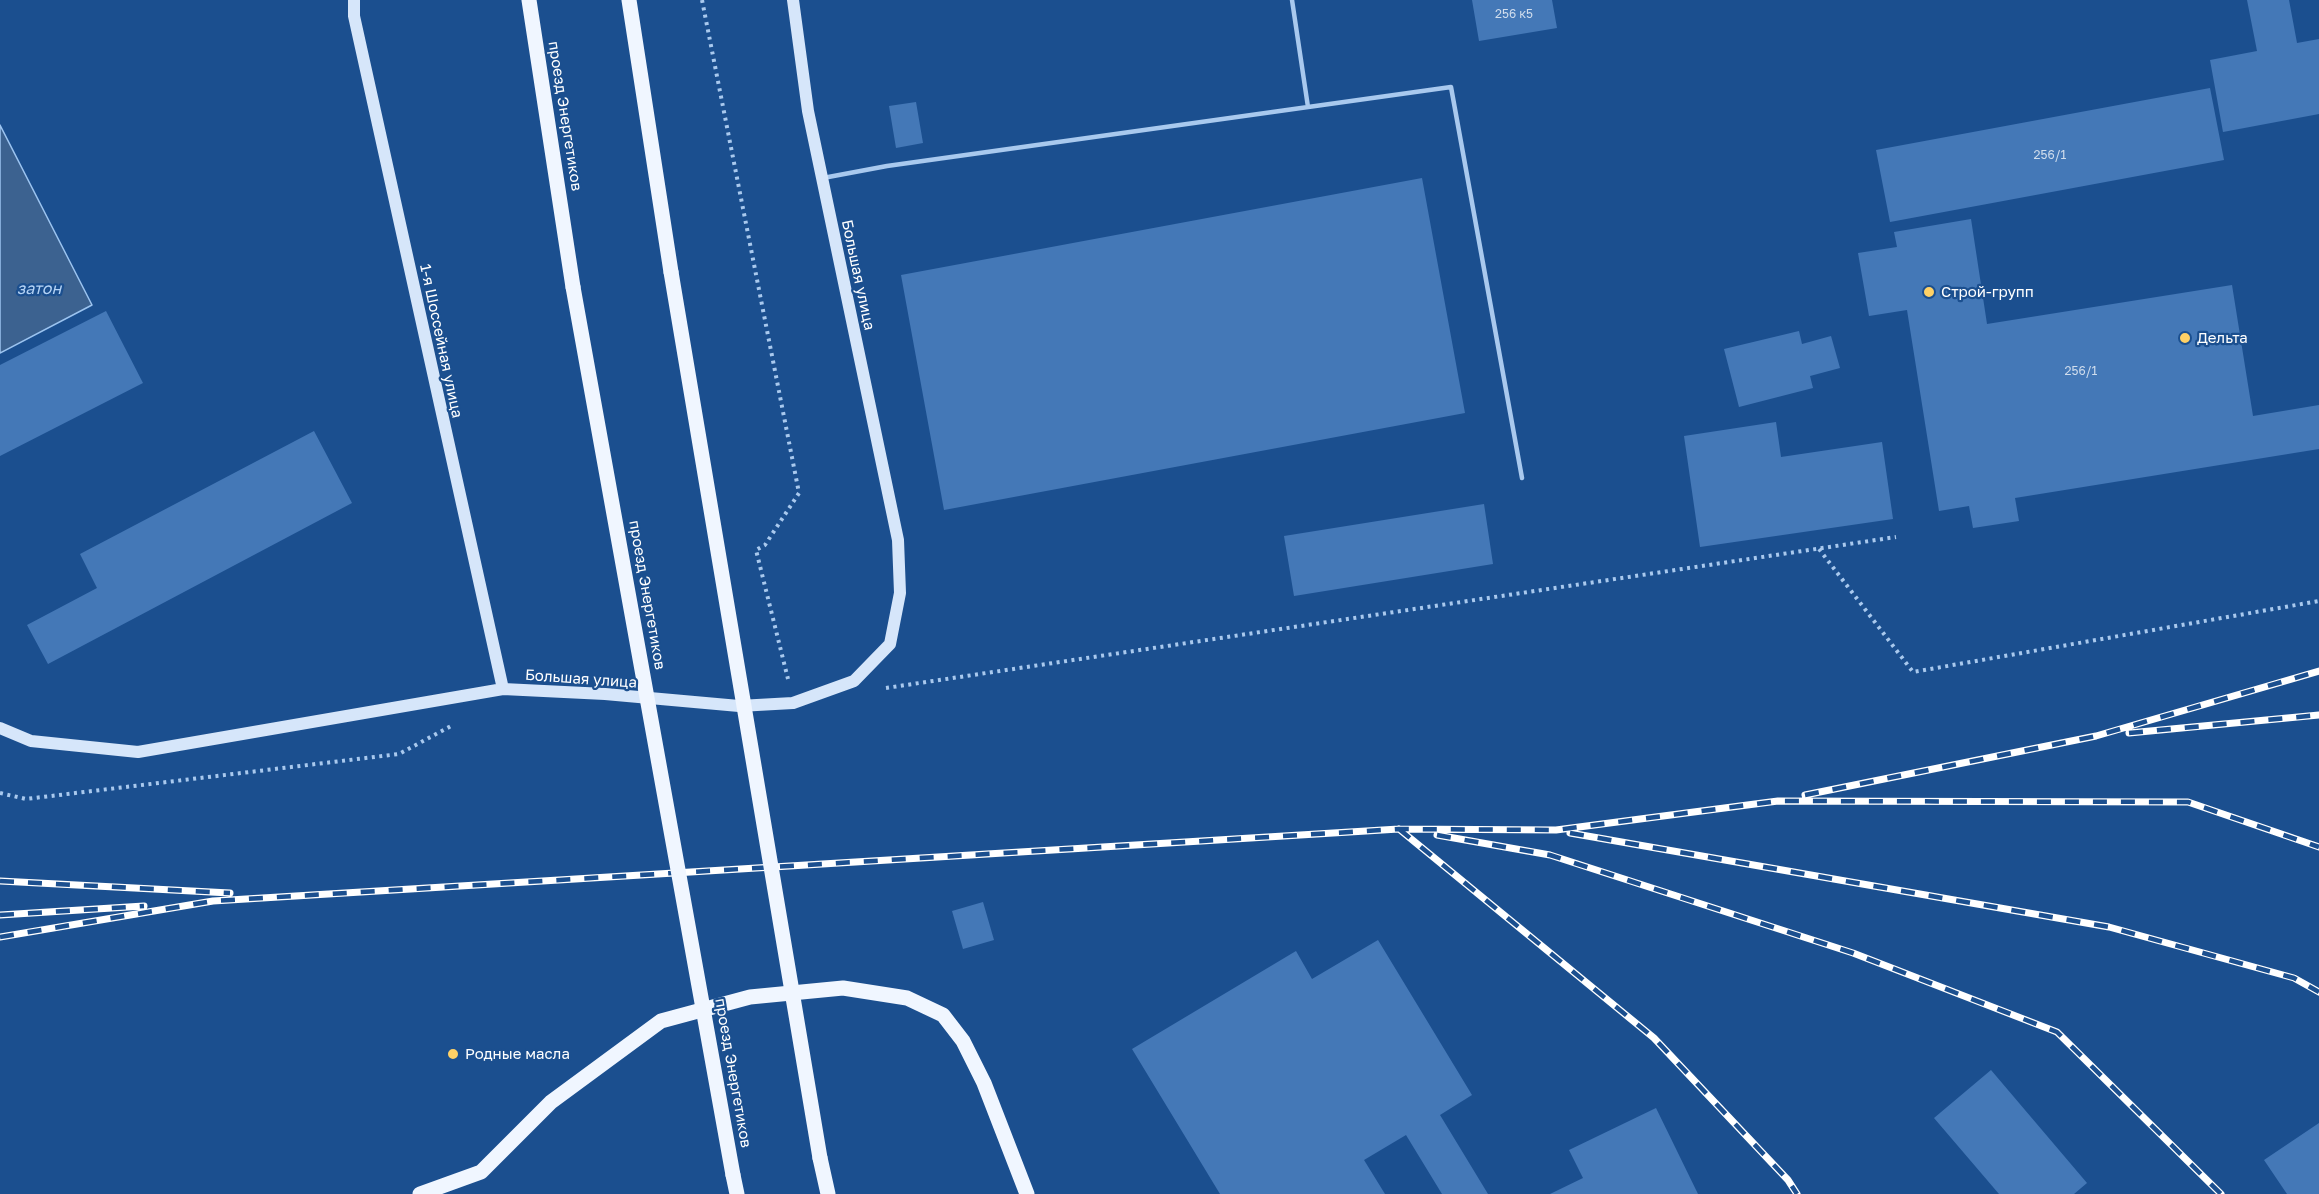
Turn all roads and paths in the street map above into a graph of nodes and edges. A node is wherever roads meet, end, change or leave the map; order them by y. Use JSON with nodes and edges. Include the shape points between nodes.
{"nodes":[{"id":1,"x":354,"y":0,"type":"edge"},
{"id":2,"x":529,"y":0,"type":"edge"},
{"id":3,"x":629,"y":0,"type":"edge"},
{"id":4,"x":702,"y":0,"type":"edge"},
{"id":5,"x":793,"y":0,"type":"edge"},
{"id":6,"x":1292,"y":0,"type":"edge"},
{"id":7,"x":1308,"y":107,"type":"junction"},
{"id":8,"x":822,"y":178,"type":"junction"},
{"id":9,"x":1522,"y":478,"type":"dead end"},
{"id":10,"x":1896,"y":537,"type":"dead end"},
{"id":11,"x":1818,"y":548,"type":"junction"},
{"id":12,"x":2319,"y":601,"type":"edge"},
{"id":13,"x":503,"y":689,"type":"junction"},
{"id":14,"x":876,"y":689,"type":"dead end"},
{"id":15,"x":793,"y":703,"type":"junction"},
{"id":16,"x":0,"y":728,"type":"edge"},
{"id":17,"x":441,"y":733,"type":"dead end"},
{"id":18,"x":0,"y":793,"type":"edge"},
{"id":19,"x":420,"y":1194,"type":"edge"},
{"id":20,"x":737,"y":1194,"type":"edge"},
{"id":21,"x":828,"y":1194,"type":"edge"},
{"id":22,"x":1027,"y":1194,"type":"edge"}],
"edges":[{"from":1,"to":13,"type":"main road","name":"1-я Шоссейная улица","via":[[354,16]]},
{"from":2,"to":20,"type":"main road","name":"проезд Энергетиков","bridge":true,"via":[[573,287]]},
{"from":3,"to":21,"type":"main road","bridge":true,"via":[[671,272]]},
{"from":4,"to":15,"type":"path","via":[[799,494],[765,545],[756,550]]},
{"from":5,"to":8,"type":"main road","name":"Большая улица","via":[[808,111]]},
{"from":6,"to":7,"type":"lane"},
{"from":7,"to":8,"type":"lane"},
{"from":7,"to":9,"type":"lane","via":[[1451,87]]},
{"from":8,"to":15,"type":"main road","name":"Большая улица","via":[[898,540],[900,593],[890,644],[883,652],[854,681]]},
{"from":10,"to":11,"type":"path"},
{"from":11,"to":12,"type":"path","via":[[1913,672]]},
{"from":11,"to":14,"type":"path"},
{"from":13,"to":15,"type":"main road","name":"Большая улица","via":[[739,706]]},
{"from":13,"to":16,"type":"main road","name":"Большая улица","via":[[138,752],[32,741]]},
{"from":17,"to":18,"type":"path","via":[[399,754],[26,800]]},
{"from":19,"to":22,"type":"main road","via":[[481,1172],[551,1102],[661,1021],[750,997],[843,988],[907,998],[944,1015],[963,1041],[984,1083]]}]}
